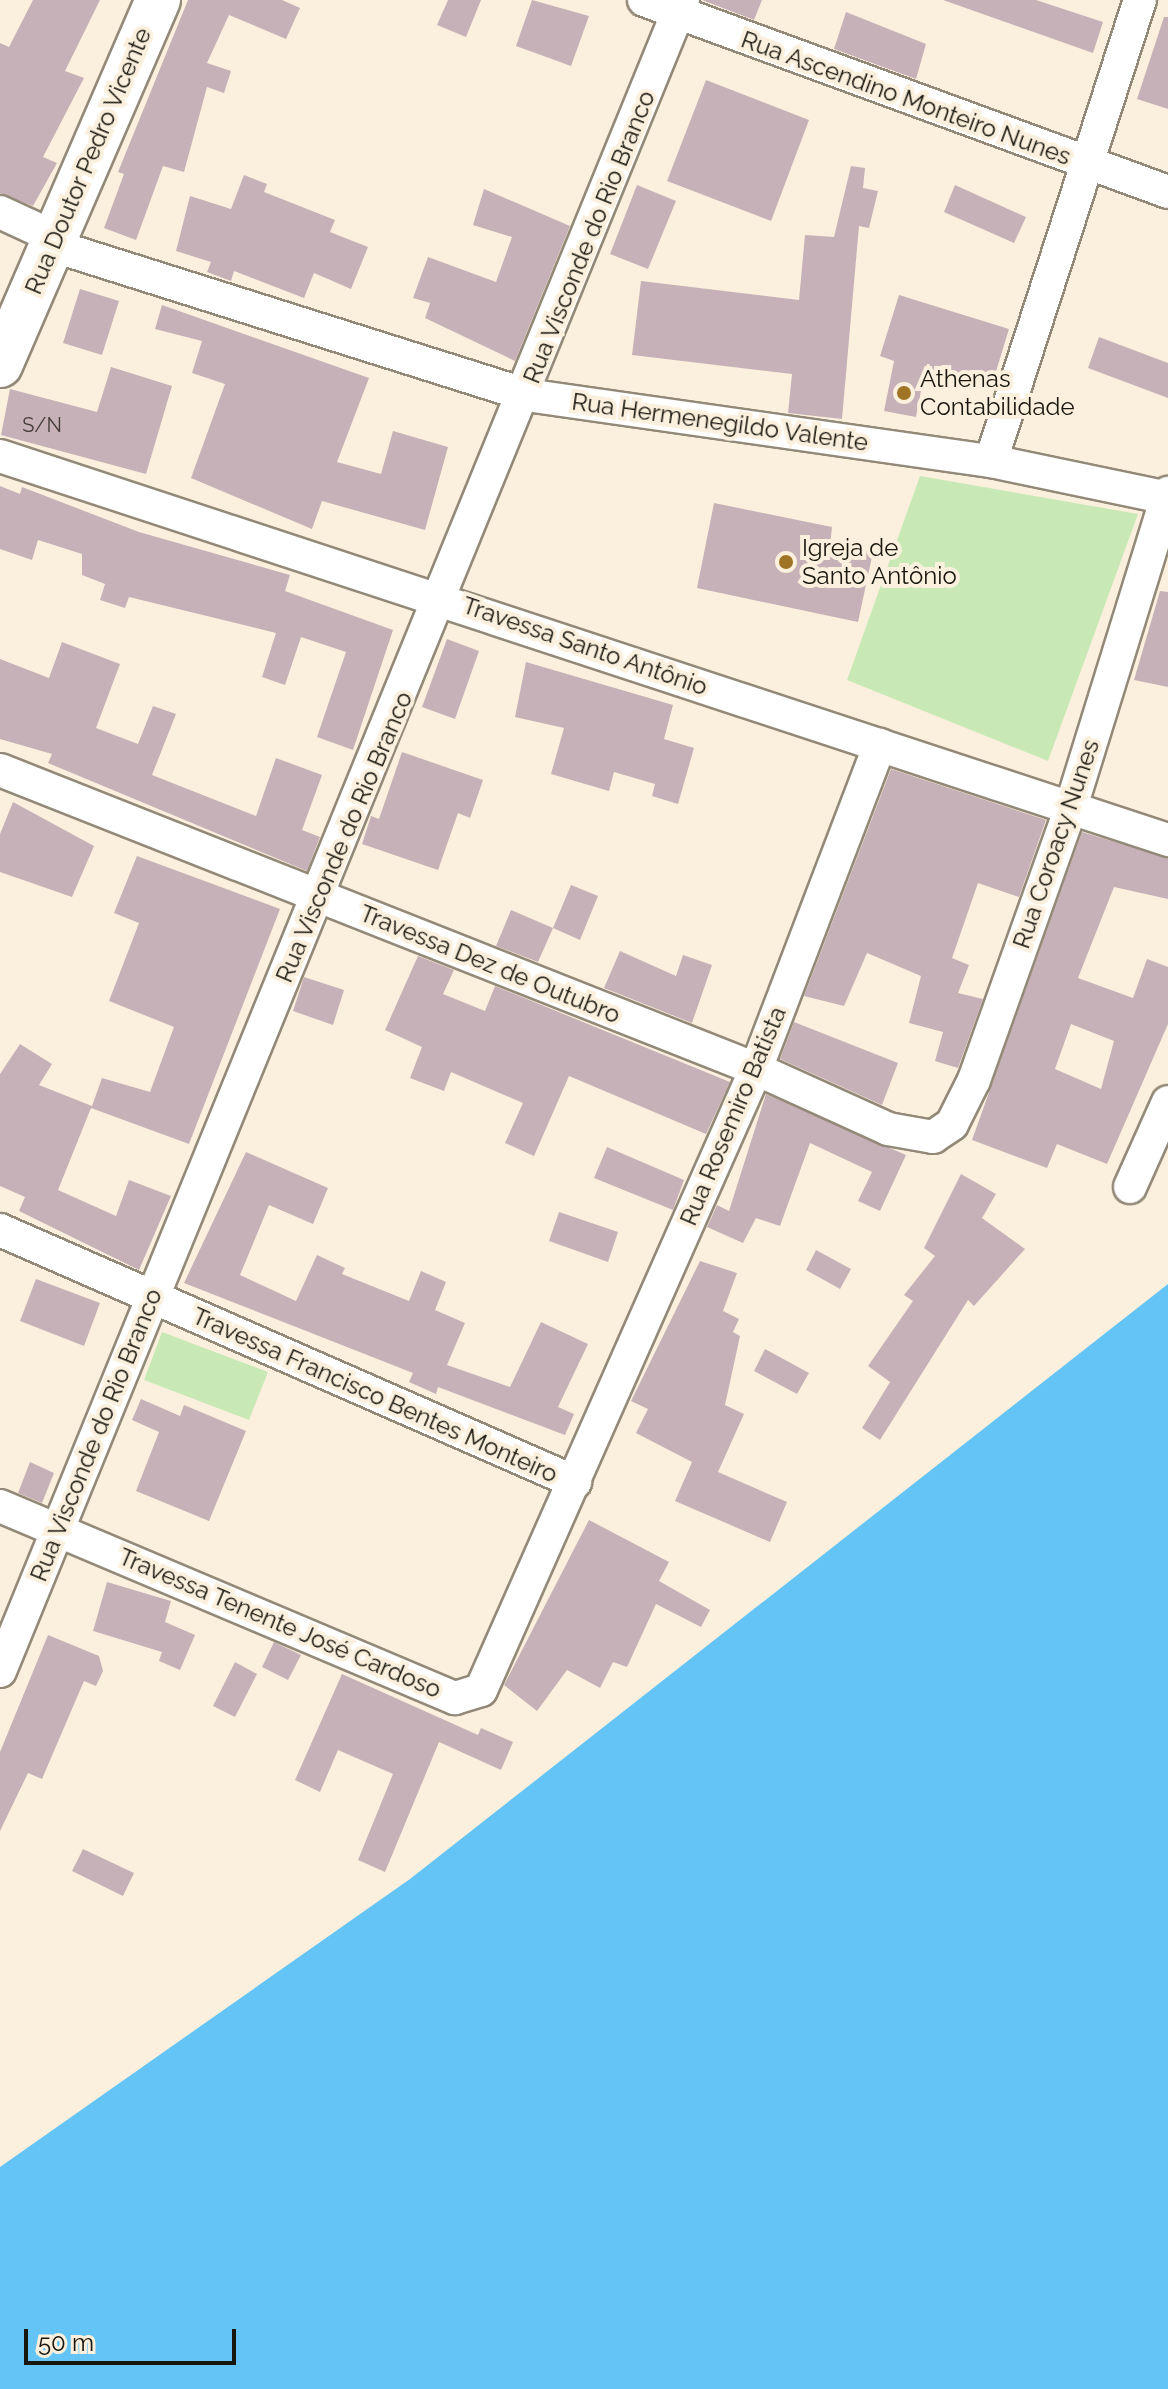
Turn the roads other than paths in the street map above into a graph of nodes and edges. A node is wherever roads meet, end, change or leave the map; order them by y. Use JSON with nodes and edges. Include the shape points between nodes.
{"nodes":[{"id":1,"x":158,"y":0,"type":"edge"},
{"id":2,"x":644,"y":0,"type":"edge"},
{"id":3,"x":1140,"y":0,"type":"edge"},
{"id":4,"x":680,"y":6,"type":"edge"},
{"id":5,"x":1086,"y":165,"type":"junction"},
{"id":6,"x":1168,"y":192,"type":"edge"},
{"id":7,"x":0,"y":212,"type":"edge"},
{"id":8,"x":53,"y":241,"type":"junction"},
{"id":9,"x":0,"y":365,"type":"edge"},
{"id":10,"x":526,"y":395,"type":"junction"},
{"id":11,"x":0,"y":456,"type":"edge"},
{"id":12,"x":991,"y":461,"type":"junction"},
{"id":13,"x":1167,"y":496,"type":"edge"},
{"id":14,"x":443,"y":598,"type":"junction"},
{"id":15,"x":880,"y":745,"type":"junction"},
{"id":16,"x":0,"y":770,"type":"edge"},
{"id":17,"x":1071,"y":807,"type":"junction"},
{"id":18,"x":1168,"y":840,"type":"edge"},
{"id":19,"x":319,"y":896,"type":"junction"},
{"id":20,"x":756,"y":1069,"type":"junction"},
{"id":21,"x":1168,"y":1102,"type":"edge"},
{"id":22,"x":888,"y":1129,"type":"joint"},
{"id":23,"x":1130,"y":1187,"type":"dead end"},
{"id":24,"x":0,"y":1230,"type":"edge"},
{"id":25,"x":151,"y":1297,"type":"junction"},
{"id":26,"x":575,"y":1482,"type":"junction"},
{"id":27,"x":0,"y":1506,"type":"edge"},
{"id":28,"x":59,"y":1529,"type":"junction"},
{"id":29,"x":0,"y":1671,"type":"edge"}],
"edges":[{"from":1,"to":8,"type":"street","name":"Rua Doutor Pedro Vicente"},
{"from":2,"to":4,"type":"street","name":"Rua Ascendino Monteiro Nunes"},
{"from":3,"to":5,"type":"street"},
{"from":4,"to":5,"type":"street","name":"Rua Ascendino Monteiro Nunes"},
{"from":4,"to":10,"type":"street","name":"Rua Visconde do Rio Branco"},
{"from":5,"to":6,"type":"street","name":"Rua Ascendino Monteiro Nunes"},
{"from":5,"to":12,"type":"street"},
{"from":7,"to":8,"type":"street","name":"Rua Hermenegildo Valente"},
{"from":8,"to":9,"type":"street","name":"Rua Doutor Pedro Vicente"},
{"from":8,"to":10,"type":"street","name":"Rua Hermenegildo Valente"},
{"from":10,"to":12,"type":"street","name":"Rua Hermenegildo Valente"},
{"from":10,"to":14,"type":"street","name":"Rua Visconde do Rio Branco"},
{"from":11,"to":14,"type":"street","name":"Travessa Santo Antônio"},
{"from":12,"to":13,"type":"street","name":"Rua Hermenegildo Valente"},
{"from":13,"to":17,"type":"street","name":"Rua Coroacy Nunes"},
{"from":14,"to":15,"type":"street","name":"Travessa Santo Antônio"},
{"from":14,"to":19,"type":"street","name":"Rua Visconde do Rio Branco"},
{"from":15,"to":17,"type":"street","name":"Travessa Santo Antônio"},
{"from":15,"to":20,"type":"street","name":"Rua Rosemiro Batista"},
{"from":16,"to":19,"type":"street","name":"Travessa Dez de Outubro"},
{"from":17,"to":18,"type":"street","name":"Travessa Santo Antônio"},
{"from":17,"to":22,"type":"street","name":"Rua Coroacy Nunes","via":[[960,1113],[933,1137]]},
{"from":19,"to":20,"type":"street","name":"Travessa Dez de Outubro"},
{"from":19,"to":25,"type":"street","name":"Rua Visconde do Rio Branco"},
{"from":20,"to":22,"type":"street","name":"Travessa Dez de Outubro"},
{"from":20,"to":26,"type":"street","name":"Rua Rosemiro Batista"},
{"from":21,"to":23,"type":"street"},
{"from":24,"to":25,"type":"street","name":"Travessa Francisco Bentes Monteiro"},
{"from":25,"to":26,"type":"street","name":"Travessa Francisco Bentes Monteiro"},
{"from":25,"to":28,"type":"street","name":"Rua Visconde do Rio Branco"},
{"from":26,"to":28,"type":"street","name":"Travessa Tenente José Cardoso","via":[[471,1698],[455,1698]]},
{"from":27,"to":28,"type":"street","name":"Travessa Tenente José Cardoso"},
{"from":28,"to":29,"type":"street","name":"Rua Visconde do Rio Branco"}]}
